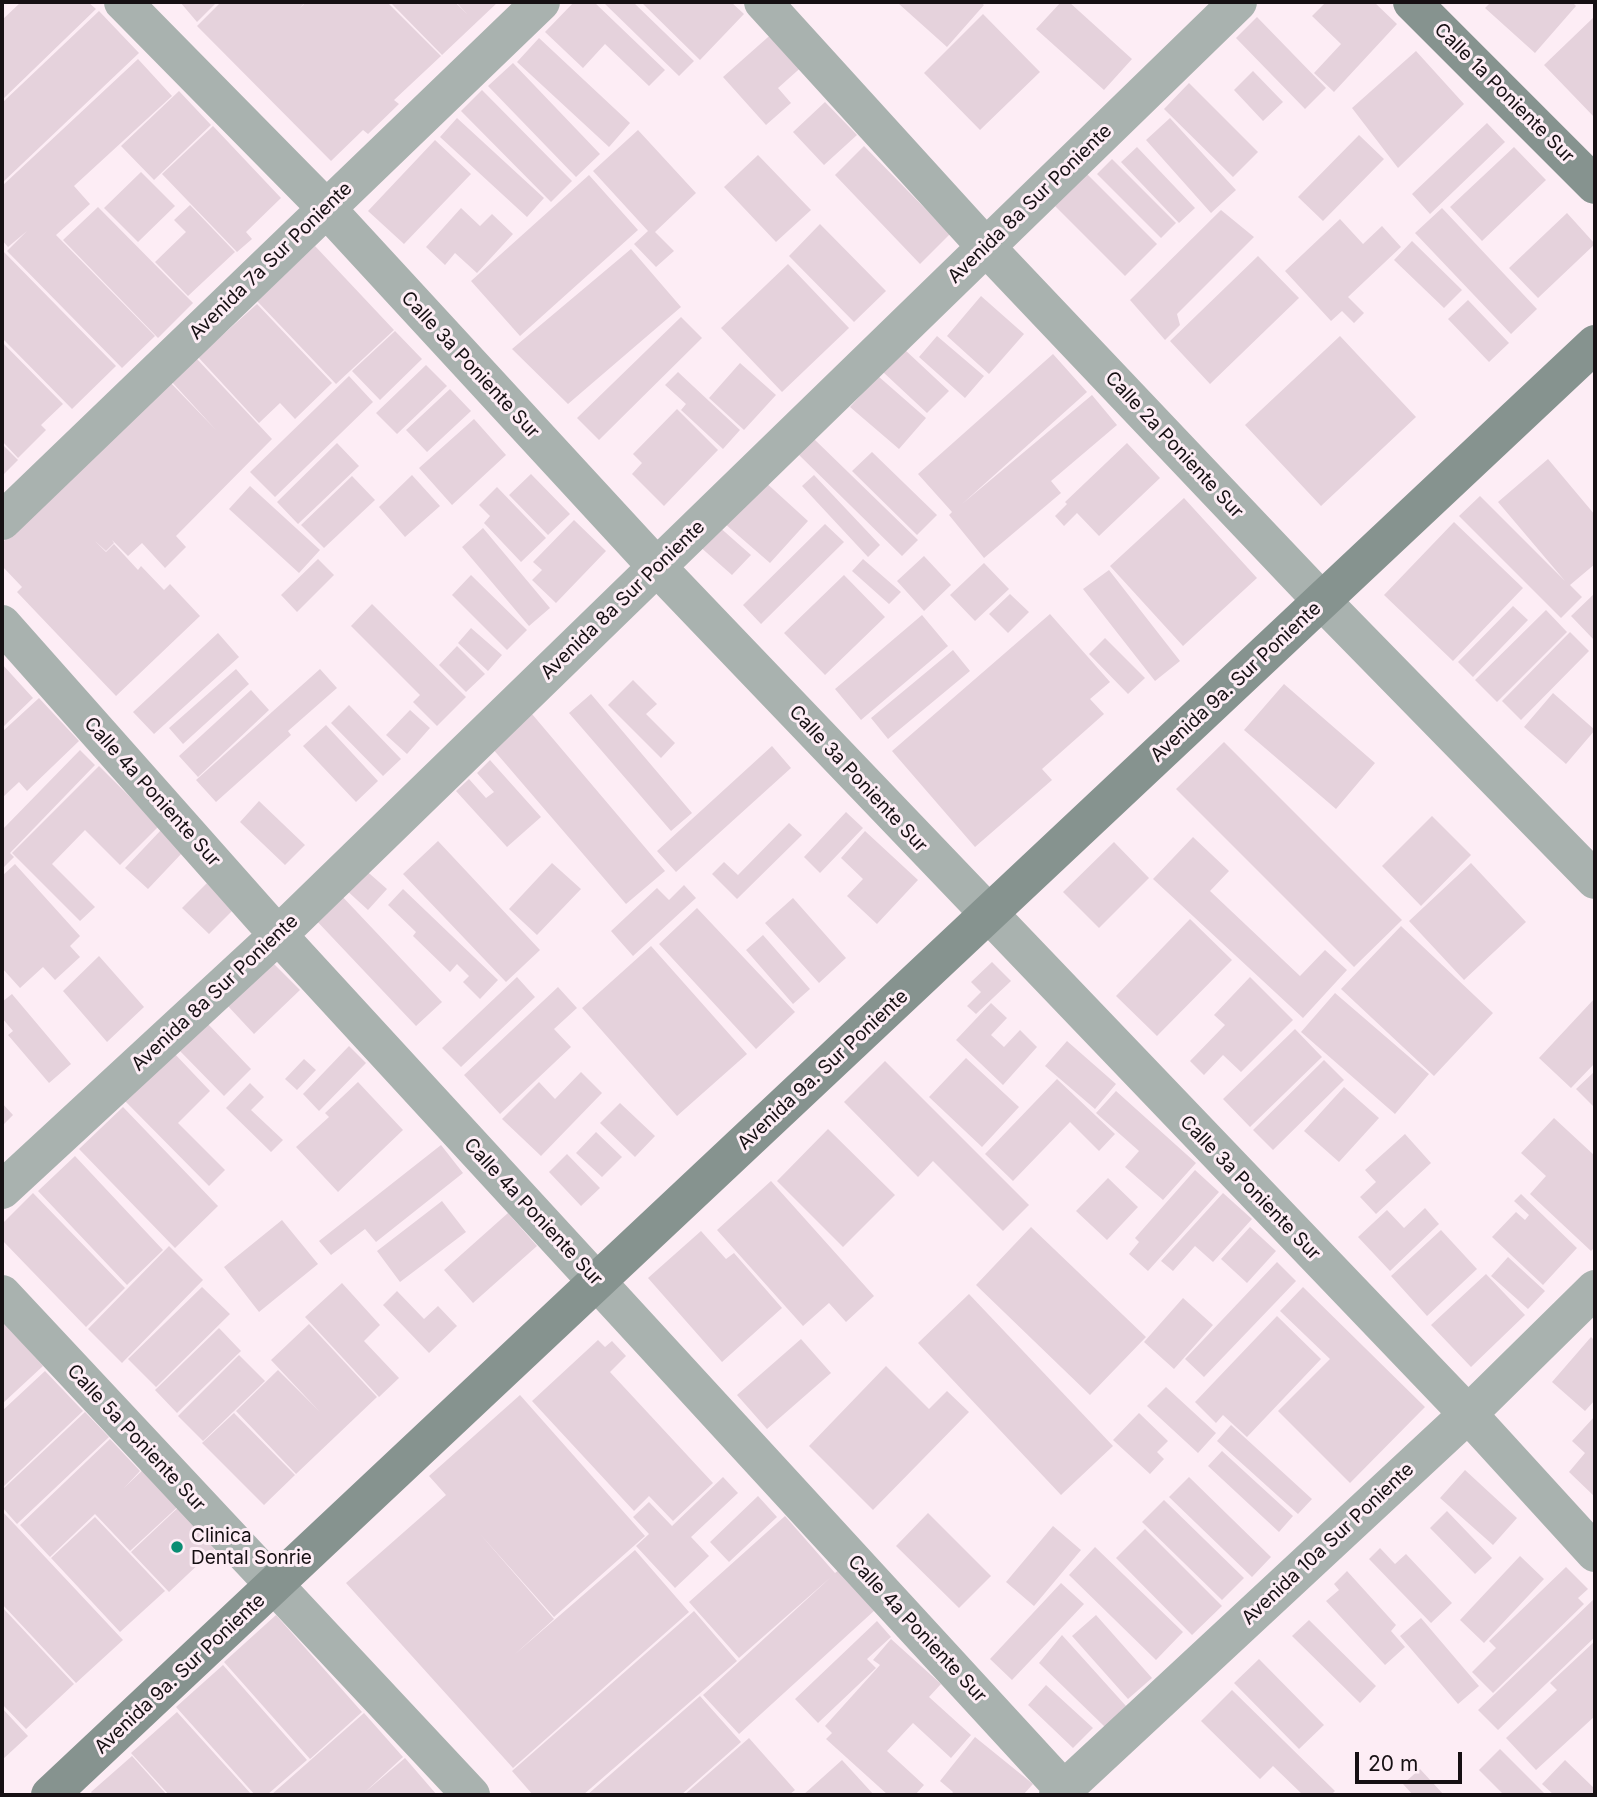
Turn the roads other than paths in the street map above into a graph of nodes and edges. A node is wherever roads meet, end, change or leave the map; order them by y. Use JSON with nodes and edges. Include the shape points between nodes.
{"nodes":[{"id":1,"x":123,"y":2,"type":"edge"},
{"id":2,"x":541,"y":2,"type":"edge"},
{"id":3,"x":763,"y":2,"type":"edge"},
{"id":4,"x":1238,"y":2,"type":"edge"},
{"id":5,"x":1412,"y":2,"type":"edge"},
{"id":6,"x":1595,"y":185,"type":"edge"},
{"id":7,"x":326,"y":208,"type":"junction"},
{"id":8,"x":986,"y":247,"type":"junction"},
{"id":9,"x":1595,"y":344,"type":"edge"},
{"id":10,"x":2,"y":521,"type":"edge"},
{"id":11,"x":657,"y":567,"type":"junction"},
{"id":12,"x":1322,"y":601,"type":"junction"},
{"id":13,"x":2,"y":624,"type":"edge"},
{"id":14,"x":1595,"y":880,"type":"edge"},
{"id":15,"x":987,"y":915,"type":"junction"},
{"id":16,"x":278,"y":935,"type":"junction"},
{"id":17,"x":2,"y":1190,"type":"edge"},
{"id":18,"x":597,"y":1281,"type":"junction"},
{"id":19,"x":1595,"y":1289,"type":"edge"},
{"id":20,"x":2,"y":1294,"type":"edge"},
{"id":21,"x":1468,"y":1414,"type":"junction"},
{"id":22,"x":1595,"y":1553,"type":"edge"},
{"id":23,"x":274,"y":1585,"type":"junction"},
{"id":24,"x":1064,"y":1793,"type":"edge"},
{"id":25,"x":50,"y":1795,"type":"edge"},
{"id":26,"x":471,"y":1795,"type":"edge"}],
"edges":[{"from":1,"to":7,"type":"street","name":"Calle 3a Poniente Sur"},
{"from":2,"to":7,"type":"street","name":"Avenida 7a Sur Poniente"},
{"from":3,"to":8,"type":"street","name":"Calle 2a Poniente Sur"},
{"from":4,"to":8,"type":"street","name":"Avenida 8a Sur Poniente"},
{"from":5,"to":6,"type":"main road","name":"Calle 1a Poniente Sur"},
{"from":7,"to":10,"type":"street","name":"Avenida 7a Sur Poniente"},
{"from":7,"to":11,"type":"street","name":"Calle 3a Poniente Sur"},
{"from":8,"to":11,"type":"street","name":"Avenida 8a Sur Poniente"},
{"from":8,"to":12,"type":"street","name":"Calle 2a Poniente Sur"},
{"from":9,"to":12,"type":"main road","name":"Avenida 9a. Sur Poniente"},
{"from":11,"to":15,"type":"street","name":"Calle 3a Poniente Sur"},
{"from":11,"to":16,"type":"street","name":"Avenida 8a Sur Poniente"},
{"from":12,"to":14,"type":"street","name":"Calle 2a Poniente Sur"},
{"from":12,"to":15,"type":"main road","name":"Avenida 9a. Sur Poniente"},
{"from":13,"to":16,"type":"street","name":"Calle 4a Poniente Sur"},
{"from":15,"to":18,"type":"main road","name":"Avenida 9a. Sur Poniente"},
{"from":15,"to":21,"type":"street","name":"Calle 3a Poniente Sur"},
{"from":16,"to":17,"type":"street","name":"Avenida 8a Sur Poniente"},
{"from":16,"to":18,"type":"street","name":"Calle 4a Poniente Sur"},
{"from":18,"to":23,"type":"main road","name":"Avenida 9a. Sur Poniente"},
{"from":18,"to":24,"type":"street","name":"Calle 4a Poniente Sur"},
{"from":19,"to":21,"type":"street","name":"Avenida 10a Sur Poniente"},
{"from":20,"to":23,"type":"street","name":"Calle 5a Poniente Sur"},
{"from":21,"to":22,"type":"street","name":"Calle 3a Poniente Sur"},
{"from":21,"to":24,"type":"street","name":"Avenida 10a Sur Poniente"},
{"from":23,"to":25,"type":"main road","name":"Avenida 9a. Sur Poniente"},
{"from":23,"to":26,"type":"street","name":"Calle 5a Poniente Sur"}]}
